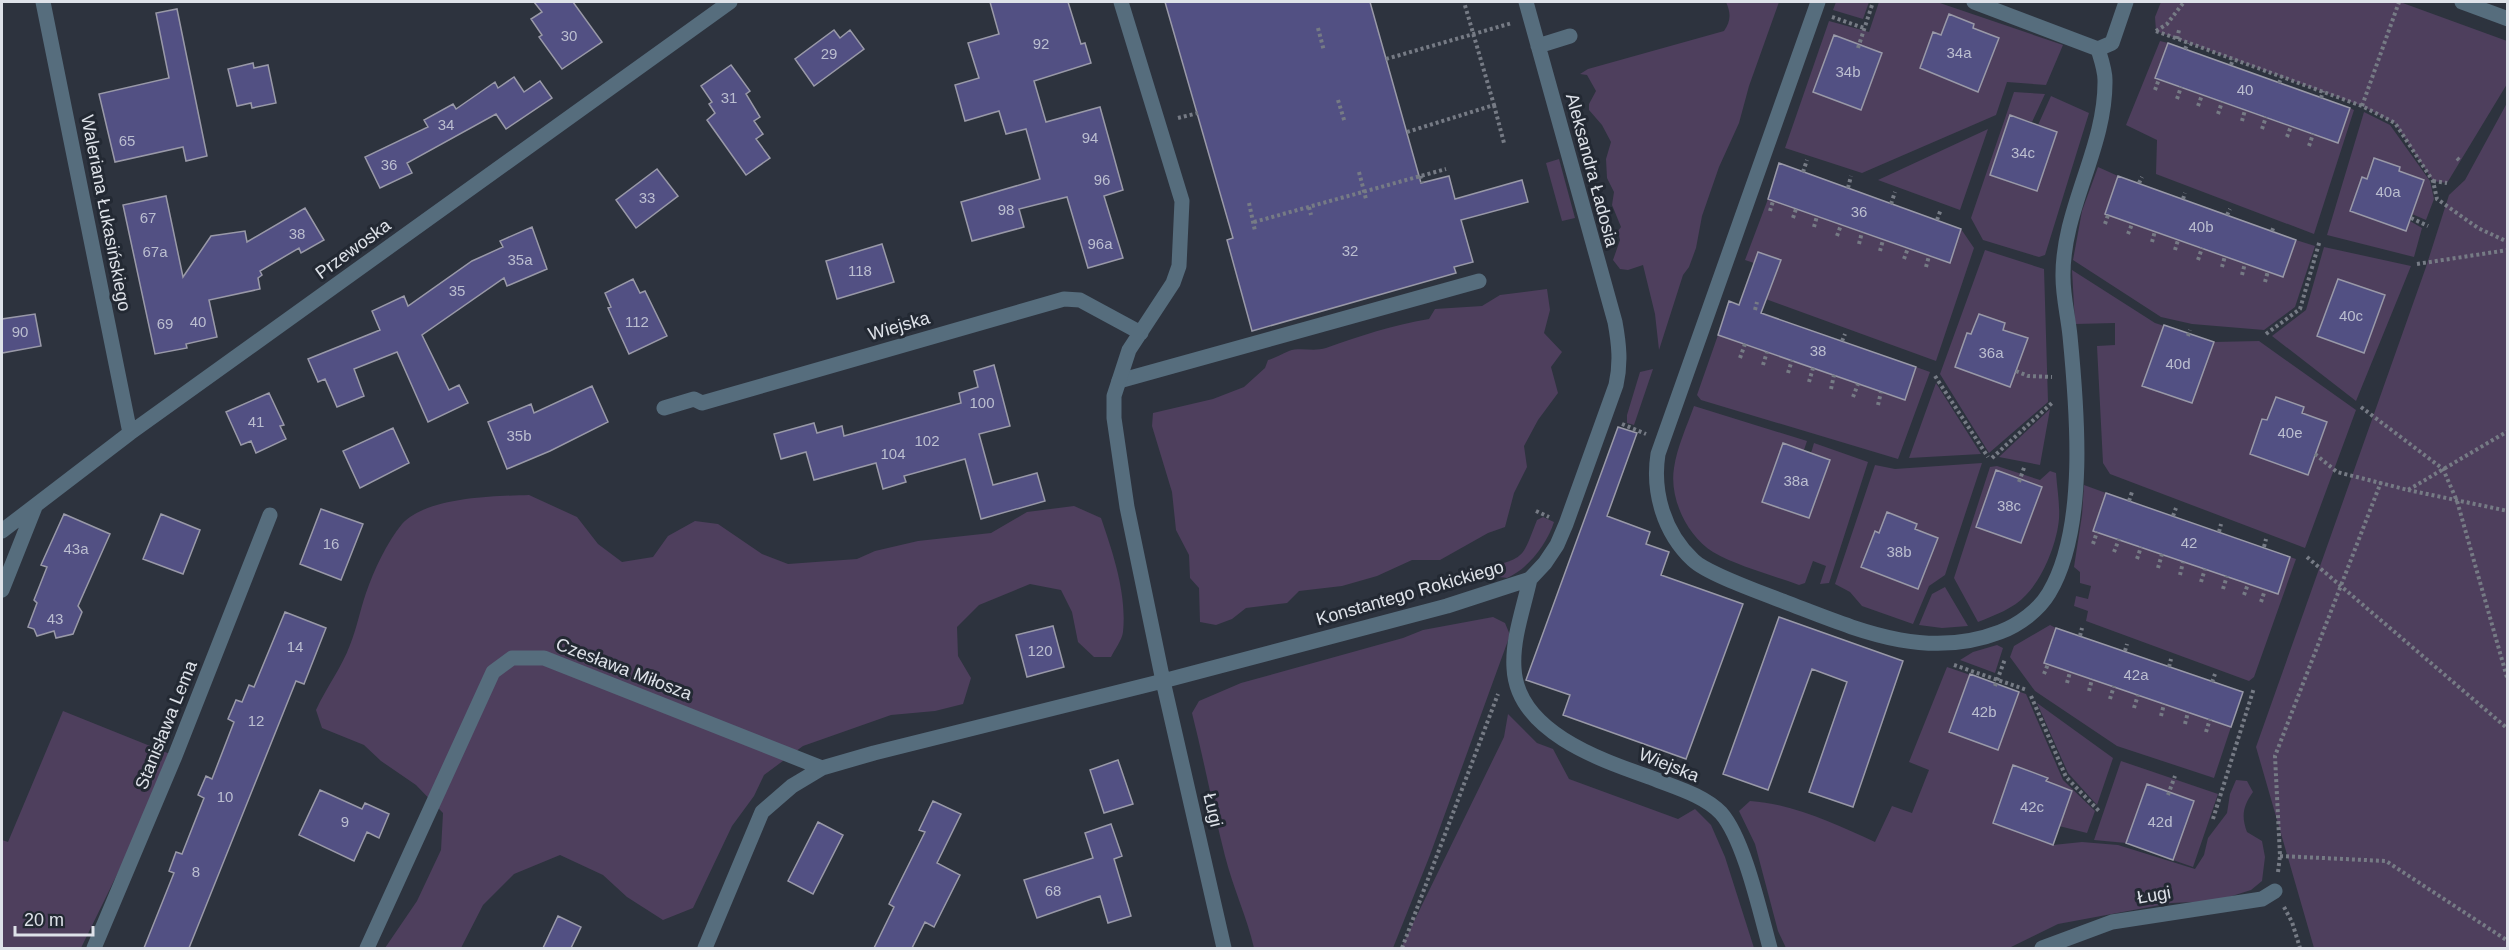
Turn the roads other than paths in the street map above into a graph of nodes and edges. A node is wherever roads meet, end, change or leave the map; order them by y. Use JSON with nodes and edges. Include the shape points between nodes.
{"nodes":[{"id":1,"x":43,"y":2,"type":"edge"},
{"id":2,"x":730,"y":2,"type":"edge"},
{"id":3,"x":1121,"y":2,"type":"edge"},
{"id":4,"x":1526,"y":2,"type":"edge"},
{"id":5,"x":1974,"y":2,"type":"edge"},
{"id":6,"x":2126,"y":2,"type":"edge"},
{"id":7,"x":2462,"y":2,"type":"edge"},
{"id":8,"x":1822,"y":8,"type":"edge"},
{"id":9,"x":2508,"y":19,"type":"edge"},
{"id":10,"x":1570,"y":36,"type":"dead end"},
{"id":11,"x":1538,"y":46,"type":"junction"},
{"id":12,"x":2098,"y":49,"type":"junction"},
{"id":13,"x":1479,"y":281,"type":"dead end"},
{"id":14,"x":1141,"y":333,"type":"junction"},
{"id":15,"x":1619,"y":348,"type":"joint"},
{"id":16,"x":1119,"y":381,"type":"junction"},
{"id":17,"x":664,"y":408,"type":"dead end"},
{"id":18,"x":130,"y":433,"type":"junction"},
{"id":19,"x":35,"y":507,"type":"junction"},
{"id":20,"x":270,"y":515,"type":"dead end"},
{"id":21,"x":2,"y":531,"type":"edge"},
{"id":22,"x":1530,"y":579,"type":"junction"},
{"id":23,"x":2,"y":590,"type":"edge"},
{"id":24,"x":1163,"y":681,"type":"junction"},
{"id":25,"x":822,"y":768,"type":"junction"},
{"id":26,"x":2275,"y":891,"type":"road end"},
{"id":27,"x":94,"y":948,"type":"edge"},
{"id":28,"x":367,"y":948,"type":"edge"},
{"id":29,"x":705,"y":948,"type":"edge"},
{"id":30,"x":1224,"y":948,"type":"edge"},
{"id":31,"x":1770,"y":948,"type":"edge"},
{"id":32,"x":2042,"y":948,"type":"edge"}],
"edges":[{"from":1,"to":18,"type":"street","name":"Waleriana Łukasińskiego"},
{"from":2,"to":18,"type":"street","name":"Przewoska"},
{"from":3,"to":14,"type":"street","via":[[1182,201],[1179,266],[1173,283]]},
{"from":4,"to":11,"type":"street","name":"Aleksandra Ładosia"},
{"from":5,"to":12,"type":"street"},
{"from":6,"to":12,"type":"street","via":[[2112,44]]},
{"from":7,"to":9,"type":"street"},
{"from":8,"to":12,"type":"street","via":[[1660,445],[1655,470],[1657,489],[1670,530],[1696,563],[1796,606],[1914,644],[1948,645],[2005,630],[2040,605],[2061,567],[2075,482],[2077,409],[2063,265],[2102,120],[2105,78]]},
{"from":10,"to":11,"type":"street"},
{"from":11,"to":15,"type":"street","name":"Aleksandra Ładosia"},
{"from":13,"to":16,"type":"street"},
{"from":14,"to":16,"type":"street","via":[[1129,350]]},
{"from":14,"to":17,"type":"street","name":"Wiejska","via":[[1080,300],[1064,299],[702,402],[694,399]]},
{"from":15,"to":22,"type":"street","name":"Konstantego Rokickiego","via":[[1616,385],[1566,524],[1557,545]]},
{"from":16,"to":24,"type":"street","via":[[1114,396],[1116,439]]},
{"from":18,"to":19,"type":"street","name":"Przewoska"},
{"from":19,"to":21,"type":"street","name":"Przewoska"},
{"from":19,"to":23,"type":"street"},
{"from":20,"to":27,"type":"street","name":"Stanisława Lema"},
{"from":22,"to":24,"type":"street","name":"Konstantego Rokickiego","via":[[1447,606]]},
{"from":22,"to":31,"type":"street","name":"Wiejska","via":[[1514,654],[1516,682],[1523,701],[1567,742],[1675,787],[1718,810],[1739,844]]},
{"from":24,"to":25,"type":"street","name":"Konstantego Rokickiego"},
{"from":24,"to":30,"type":"street","name":"Ługi"},
{"from":25,"to":28,"type":"street","name":"Czesława Miłosza","via":[[544,658],[512,658],[493,672]]},
{"from":25,"to":29,"type":"street","name":"Konstantego Rokickiego","via":[[792,786],[762,812]]},
{"from":26,"to":32,"type":"street","name":"Ługi","via":[[2262,898],[2112,922]]}]}
